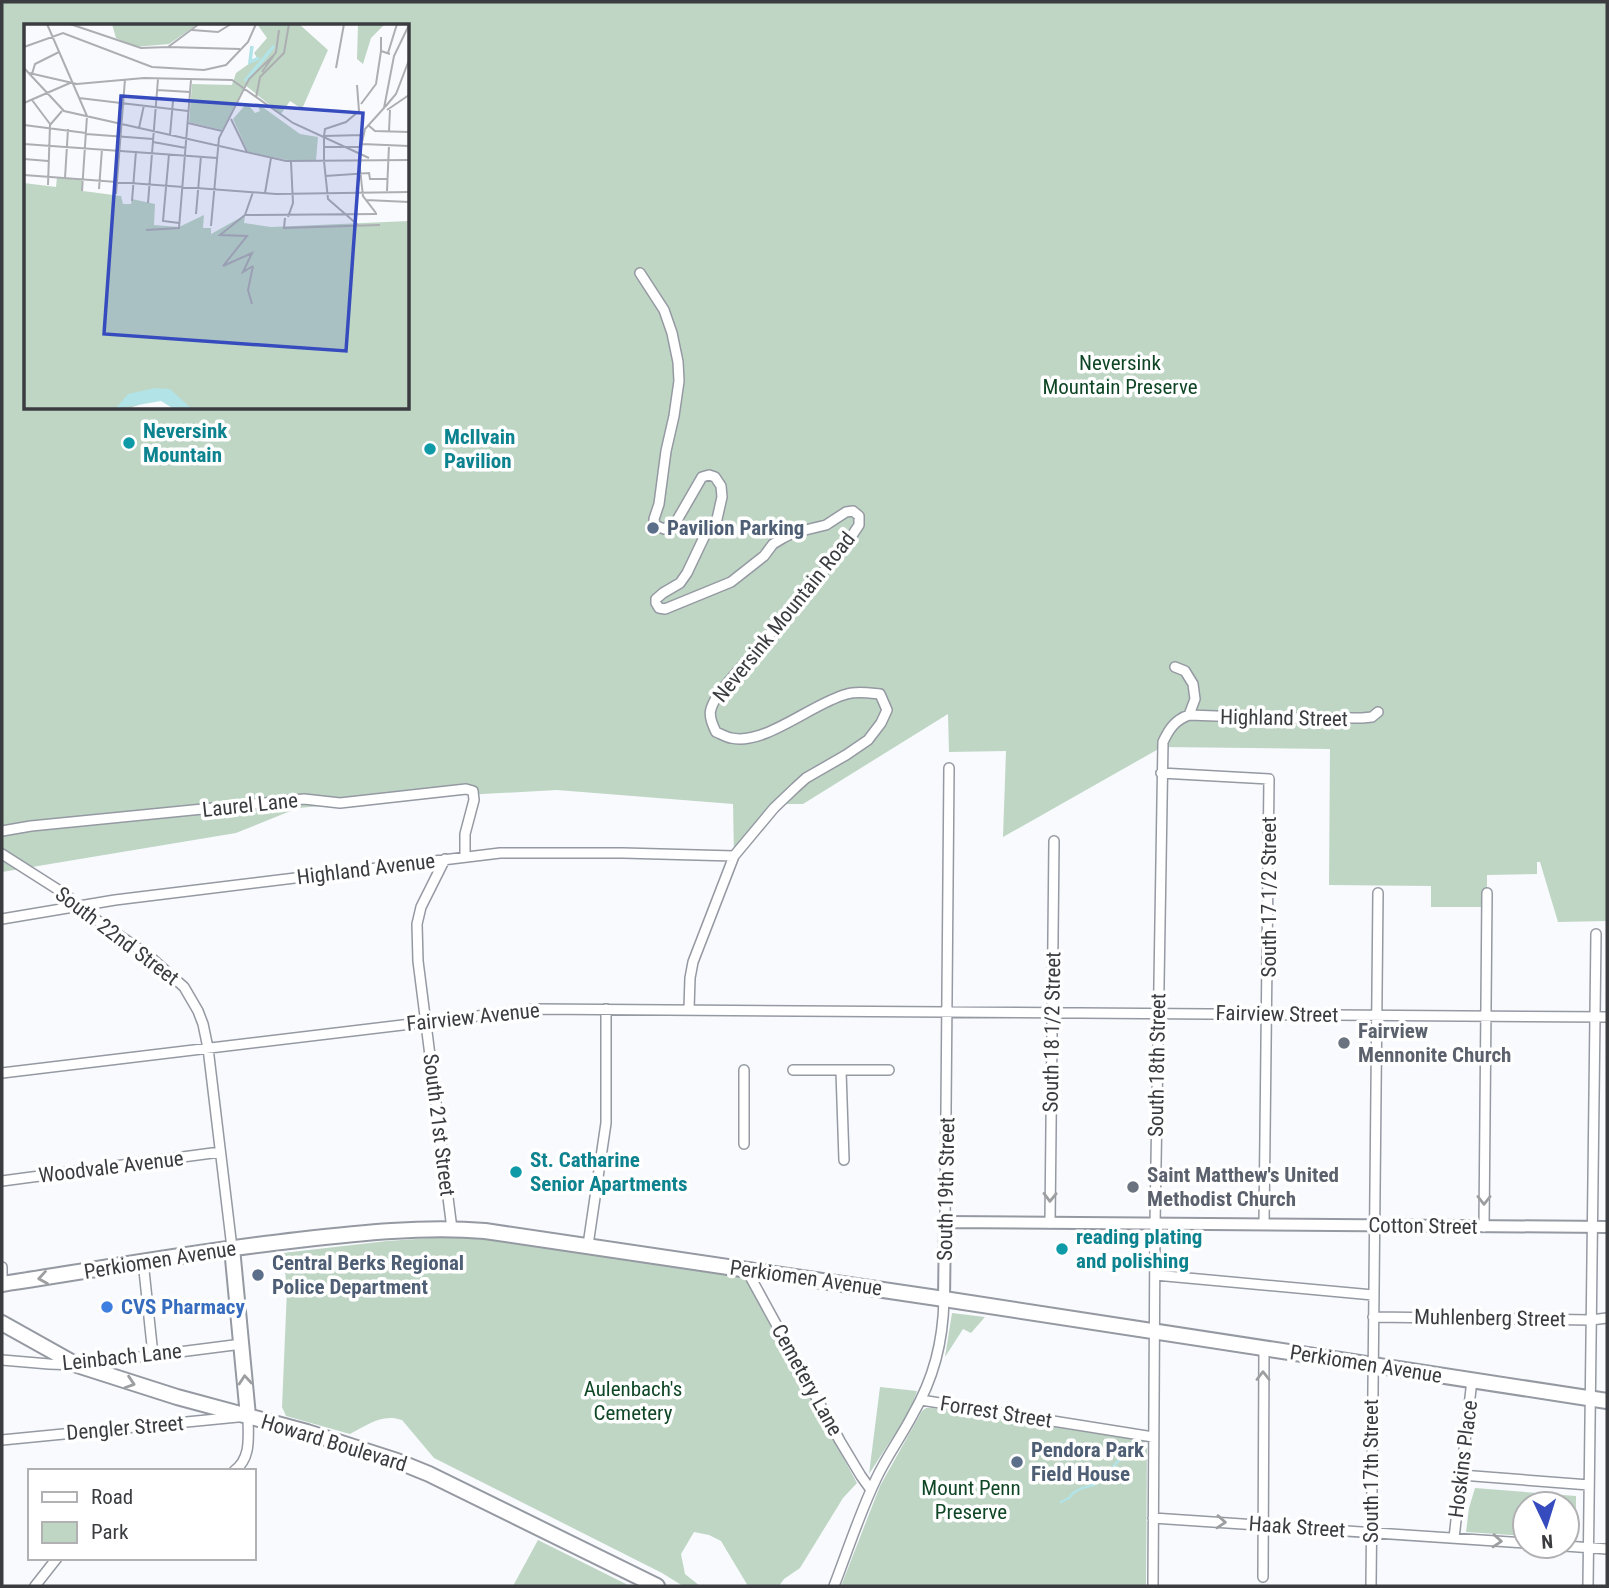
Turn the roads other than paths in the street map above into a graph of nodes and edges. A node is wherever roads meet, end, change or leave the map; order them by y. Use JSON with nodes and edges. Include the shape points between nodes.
{"nodes":[{"id":1,"x":640,"y":273,"type":"dead end"},
{"id":2,"x":1175,"y":667,"type":"dead end"},
{"id":3,"x":1378,"y":712,"type":"dead end"},
{"id":4,"x":1185,"y":717,"type":"junction"},
{"id":5,"x":949,"y":768,"type":"dead end"},
{"id":6,"x":1161,"y":773,"type":"junction"},
{"id":7,"x":2,"y":831,"type":"edge"},
{"id":8,"x":1054,"y":841,"type":"dead end"},
{"id":9,"x":2,"y":855,"type":"edge"},
{"id":10,"x":734,"y":856,"type":"junction"},
{"id":11,"x":465,"y":857,"type":"junction"},
{"id":12,"x":445,"y":859,"type":"junction"},
{"id":13,"x":1378,"y":893,"type":"dead end"},
{"id":14,"x":1487,"y":893,"type":"dead end"},
{"id":15,"x":76,"y":906,"type":"junction"},
{"id":16,"x":2,"y":919,"type":"edge"},
{"id":17,"x":1596,"y":934,"type":"dead end"},
{"id":18,"x":606,"y":1009,"type":"junction"},
{"id":19,"x":689,"y":1009,"type":"junction"},
{"id":20,"x":948,"y":1011,"type":"junction"},
{"id":21,"x":1052,"y":1012,"type":"junction"},
{"id":22,"x":1158,"y":1013,"type":"junction"},
{"id":23,"x":1268,"y":1014,"type":"junction"},
{"id":24,"x":1376,"y":1015,"type":"junction"},
{"id":25,"x":1486,"y":1016,"type":"junction"},
{"id":26,"x":1595,"y":1017,"type":"junction"},
{"id":27,"x":1607,"y":1017,"type":"edge"},
{"id":28,"x":425,"y":1022,"type":"junction"},
{"id":29,"x":208,"y":1048,"type":"junction"},
{"id":30,"x":744,"y":1070,"type":"dead end"},
{"id":31,"x":793,"y":1070,"type":"dead end"},
{"id":32,"x":889,"y":1070,"type":"dead end"},
{"id":33,"x":841,"y":1071,"type":"junction"},
{"id":34,"x":2,"y":1073,"type":"edge"},
{"id":35,"x":744,"y":1144,"type":"dead end"},
{"id":36,"x":220,"y":1152,"type":"junction"},
{"id":37,"x":844,"y":1160,"type":"dead end"},
{"id":38,"x":2,"y":1181,"type":"edge"},
{"id":39,"x":946,"y":1222,"type":"junction"},
{"id":40,"x":1050,"y":1223,"type":"junction"},
{"id":41,"x":1155,"y":1224,"type":"junction"},
{"id":42,"x":1264,"y":1224,"type":"junction"},
{"id":43,"x":1373,"y":1226,"type":"junction"},
{"id":44,"x":1484,"y":1227,"type":"junction"},
{"id":45,"x":1592,"y":1227,"type":"junction"},
{"id":46,"x":1607,"y":1227,"type":"edge"},
{"id":47,"x":452,"y":1229,"type":"junction"},
{"id":48,"x":588,"y":1245,"type":"junction"},
{"id":49,"x":232,"y":1248,"type":"junction"},
{"id":50,"x":143,"y":1261,"type":"junction"},
{"id":51,"x":2,"y":1267,"type":"edge"},
{"id":52,"x":746,"y":1269,"type":"junction"},
{"id":53,"x":1155,"y":1275,"type":"junction"},
{"id":54,"x":2,"y":1283,"type":"edge"},
{"id":55,"x":1373,"y":1295,"type":"junction"},
{"id":56,"x":944,"y":1299,"type":"junction"},
{"id":57,"x":1373,"y":1317,"type":"junction"},
{"id":58,"x":1607,"y":1318,"type":"edge"},
{"id":59,"x":1591,"y":1320,"type":"junction"},
{"id":60,"x":2,"y":1323,"type":"edge"},
{"id":61,"x":1155,"y":1331,"type":"junction"},
{"id":62,"x":242,"y":1344,"type":"junction"},
{"id":63,"x":1264,"y":1348,"type":"junction"},
{"id":64,"x":153,"y":1355,"type":"junction"},
{"id":65,"x":2,"y":1360,"type":"edge"},
{"id":66,"x":77,"y":1365,"type":"junction"},
{"id":67,"x":1372,"y":1365,"type":"junction"},
{"id":68,"x":1472,"y":1380,"type":"junction"},
{"id":69,"x":1590,"y":1399,"type":"junction"},
{"id":70,"x":921,"y":1400,"type":"junction"},
{"id":71,"x":1607,"y":1401,"type":"edge"},
{"id":72,"x":247,"y":1416,"type":"junction"},
{"id":73,"x":1153,"y":1437,"type":"junction"},
{"id":74,"x":2,"y":1440,"type":"edge"},
{"id":75,"x":237,"y":1469,"type":"edge"},
{"id":76,"x":1461,"y":1475,"type":"junction"},
{"id":77,"x":1589,"y":1485,"type":"junction"},
{"id":78,"x":871,"y":1490,"type":"junction"},
{"id":79,"x":1153,"y":1518,"type":"junction"},
{"id":80,"x":1262,"y":1525,"type":"junction"},
{"id":81,"x":1371,"y":1532,"type":"junction"},
{"id":82,"x":1454,"y":1538,"type":"junction"},
{"id":83,"x":1511,"y":1542,"type":"edge"},
{"id":84,"x":1581,"y":1547,"type":"edge"},
{"id":85,"x":1588,"y":1548,"type":"junction"},
{"id":86,"x":1607,"y":1549,"type":"edge"},
{"id":87,"x":56,"y":1560,"type":"edge"},
{"id":88,"x":1263,"y":1577,"type":"dead end"},
{"id":89,"x":36,"y":1586,"type":"edge"},
{"id":90,"x":657,"y":1586,"type":"edge"},
{"id":91,"x":834,"y":1586,"type":"edge"},
{"id":92,"x":1153,"y":1586,"type":"edge"},
{"id":93,"x":1371,"y":1586,"type":"edge"},
{"id":94,"x":1588,"y":1586,"type":"edge"}],
"edges":[{"from":1,"to":10,"type":"street","name":"Neversink Mountain Road","via":[[664,310],[678,362],[674,416],[654,525],[664,528],[677,522],[702,477],[715,477],[722,497],[717,519],[687,573],[656,599],[659,608],[676,606],[731,582],[773,544],[793,533],[826,525],[846,512],[859,516],[859,525],[843,549],[719,693],[709,711],[710,721],[716,732],[730,738],[759,736],[854,692],[880,694],[887,710],[868,740],[806,778],[774,807]]},
{"from":2,"to":4,"type":"street","name":"Highland Street","via":[[1185,671],[1195,692]]},
{"from":3,"to":4,"type":"street","name":"Highland Street","via":[[1362,718]]},
{"from":4,"to":6,"type":"street","name":"South 18th Street","via":[[1170,728],[1163,742]]},
{"from":5,"to":20,"type":"street","name":"South 19th Street"},
{"from":6,"to":22,"type":"street","name":"South 18th Street"},
{"from":6,"to":23,"type":"street","name":"South 17 1/2 Street","via":[[1269,779]]},
{"from":7,"to":11,"type":"street","name":"Laurel Lane","via":[[304,799],[340,803],[466,789],[473,791],[474,800],[465,834]]},
{"from":8,"to":21,"type":"street","name":"South 18 1/2 Street"},
{"from":9,"to":15,"type":"street","name":"South 22nd Street","via":[[68,896]]},
{"from":10,"to":11,"type":"street","name":"Highland Avenue","via":[[500,853]]},
{"from":10,"to":19,"type":"street","via":[[693,962]]},
{"from":11,"to":12,"type":"street","name":"Highland Avenue"},
{"from":12,"to":15,"type":"street","name":"Highland Avenue"},
{"from":12,"to":28,"type":"street","name":"South 21st Street","via":[[425,896],[417,924]]},
{"from":13,"to":24,"type":"street","name":"South 17th Street"},
{"from":14,"to":25,"type":"street"},
{"from":15,"to":16,"type":"street","name":"Highland Avenue"},
{"from":15,"to":29,"type":"street","name":"South 22nd Street","via":[[184,987],[198,1011]]},
{"from":17,"to":26,"type":"street"},
{"from":18,"to":19,"type":"street","name":"Fairview Avenue"},
{"from":18,"to":28,"type":"street","name":"Fairview Avenue","via":[[536,1009]]},
{"from":18,"to":48,"type":"street","via":[[606,1123]]},
{"from":19,"to":20,"type":"street","name":"Fairview Avenue"},
{"from":20,"to":21,"type":"street","name":"Fairview Street"},
{"from":20,"to":39,"type":"street","name":"South 19th Street"},
{"from":21,"to":22,"type":"street","name":"Fairview Street"},
{"from":21,"to":40,"type":"street","name":"South 18 1/2 Street","one_way":true},
{"from":22,"to":23,"type":"street","name":"Fairview Street"},
{"from":22,"to":41,"type":"street","name":"South 18th Street"},
{"from":23,"to":24,"type":"street","name":"Fairview Street"},
{"from":23,"to":42,"type":"street","name":"South 17 1/2 Street"},
{"from":24,"to":25,"type":"street","name":"Fairview Street"},
{"from":24,"to":43,"type":"street","name":"South 17th Street"},
{"from":25,"to":26,"type":"street","name":"Fairview Street"},
{"from":25,"to":44,"type":"street","one_way":true},
{"from":26,"to":27,"type":"street","name":"Fairview Street"},
{"from":26,"to":45,"type":"street"},
{"from":28,"to":29,"type":"street","name":"Fairview Avenue"},
{"from":28,"to":47,"type":"street","name":"South 21st Street"},
{"from":29,"to":34,"type":"street","name":"Fairview Avenue"},
{"from":29,"to":36,"type":"street","name":"South 22nd Street"},
{"from":30,"to":35,"type":"street"},
{"from":31,"to":33,"type":"street"},
{"from":32,"to":33,"type":"street"},
{"from":33,"to":37,"type":"street"},
{"from":36,"to":38,"type":"street","name":"Woodvale Avenue"},
{"from":36,"to":49,"type":"street","name":"South 22nd Street"},
{"from":39,"to":40,"type":"street","name":"Cotton Street"},
{"from":39,"to":56,"type":"street","name":"South 19th Street"},
{"from":40,"to":41,"type":"street","name":"Cotton Street"},
{"from":41,"to":42,"type":"street","name":"Cotton Street"},
{"from":41,"to":53,"type":"street","name":"South 18th Street"},
{"from":42,"to":43,"type":"street","name":"Cotton Street"},
{"from":43,"to":44,"type":"street","name":"Cotton Street"},
{"from":43,"to":55,"type":"street","name":"South 17th Street"},
{"from":44,"to":45,"type":"street","name":"Cotton Street"},
{"from":45,"to":46,"type":"street","name":"Cotton Street"},
{"from":45,"to":59,"type":"street"},
{"from":47,"to":48,"type":"main road","name":"Perkiomen Avenue"},
{"from":47,"to":49,"type":"main road","name":"Perkiomen Avenue"},
{"from":48,"to":52,"type":"main road","name":"Perkiomen Avenue"},
{"from":49,"to":50,"type":"main road","name":"Perkiomen Avenue"},
{"from":49,"to":62,"type":"main road"},
{"from":50,"to":54,"type":"main road","name":"Perkiomen Avenue","one_way":true},
{"from":50,"to":64,"type":"street"},
{"from":51,"to":54,"type":"street"},
{"from":52,"to":56,"type":"main road","name":"Perkiomen Avenue"},
{"from":52,"to":78,"type":"street","name":"Cemetery Lane"},
{"from":53,"to":55,"type":"street"},
{"from":53,"to":61,"type":"street","name":"South 18th Street"},
{"from":55,"to":57,"type":"street","name":"South 17th Street"},
{"from":56,"to":61,"type":"main road","name":"Perkiomen Avenue"},
{"from":56,"to":70,"type":"street","name":"South 19th Street","via":[[939,1351]]},
{"from":57,"to":59,"type":"street","name":"Muhlenberg Street"},
{"from":57,"to":67,"type":"street","name":"South 17th Street"},
{"from":58,"to":59,"type":"street","name":"Muhlenberg Street"},
{"from":59,"to":69,"type":"street"},
{"from":60,"to":66,"type":"main road","name":"Howard Boulevard"},
{"from":61,"to":63,"type":"main road","name":"Perkiomen Avenue"},
{"from":61,"to":73,"type":"street","name":"South 18th Street"},
{"from":62,"to":64,"type":"street","name":"Leinbach Lane"},
{"from":72,"to":62,"type":"main road","one_way":true},
{"from":63,"to":67,"type":"main road","name":"Perkiomen Avenue"},
{"from":80,"to":63,"type":"street","one_way":true},
{"from":64,"to":66,"type":"street","name":"Leinbach Lane"},
{"from":65,"to":66,"type":"street","name":"Leinbach Lane"},
{"from":66,"to":72,"type":"main road","name":"Howard Boulevard","one_way":true},
{"from":67,"to":68,"type":"main road","name":"Perkiomen Avenue"},
{"from":67,"to":81,"type":"street","name":"South 17th Street"},
{"from":68,"to":69,"type":"main road","name":"Perkiomen Avenue"},
{"from":68,"to":76,"type":"street","name":"Hoskins Place"},
{"from":69,"to":71,"type":"main road","name":"Perkiomen Avenue"},
{"from":69,"to":77,"type":"street"},
{"from":70,"to":73,"type":"street","name":"Forrest Street"},
{"from":70,"to":78,"type":"street","name":"South 19th Street"},
{"from":72,"to":74,"type":"street","name":"Dengler Street"},
{"from":72,"to":75,"type":"street","via":[[247,1453]]},
{"from":72,"to":90,"type":"main road","name":"Howard Boulevard","via":[[427,1473]]},
{"from":73,"to":79,"type":"street","name":"South 18th Street"},
{"from":76,"to":77,"type":"street"},
{"from":76,"to":82,"type":"street","name":"Hoskins Place"},
{"from":77,"to":85,"type":"street"},
{"from":78,"to":91,"type":"street","name":"South 19th Street"},
{"from":79,"to":80,"type":"street","name":"Haak Street","one_way":true},
{"from":79,"to":92,"type":"street","name":"South 18th Street"},
{"from":80,"to":81,"type":"street","name":"Haak Street"},
{"from":80,"to":88,"type":"street"},
{"from":81,"to":82,"type":"street","name":"Haak Street"},
{"from":81,"to":93,"type":"street","name":"South 17th Street"},
{"from":82,"to":83,"type":"street","name":"Haak Street","one_way":true},
{"from":84,"to":85,"type":"street"},
{"from":85,"to":86,"type":"street"},
{"from":85,"to":94,"type":"street"},
{"from":87,"to":89,"type":"street"}]}
